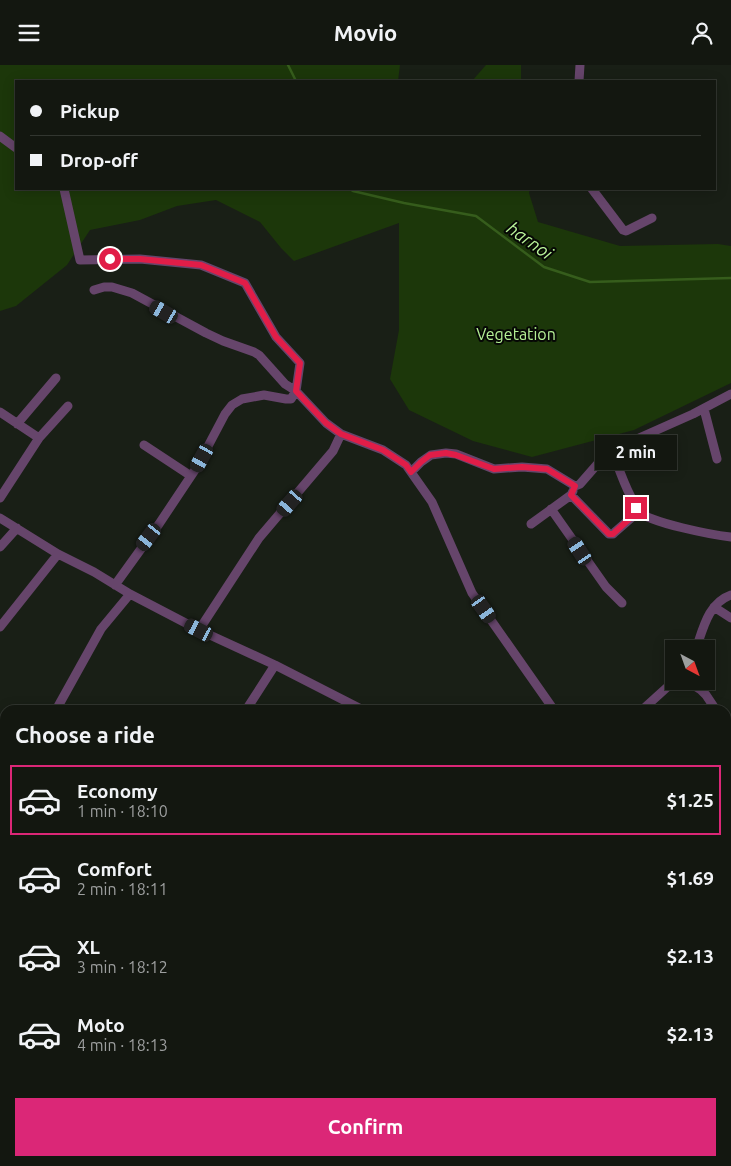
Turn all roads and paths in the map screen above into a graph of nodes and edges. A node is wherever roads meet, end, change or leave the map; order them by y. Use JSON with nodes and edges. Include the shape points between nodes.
{"nodes":[{"id":1,"x":580,"y":65,"type":"edge"},
{"id":2,"x":579,"y":80,"type":"edge"},
{"id":3,"x":0,"y":136,"type":"edge"},
{"id":4,"x":15,"y":147,"type":"edge"},
{"id":5,"x":64,"y":190,"type":"edge"},
{"id":6,"x":593,"y":190,"type":"edge"},
{"id":7,"x":652,"y":218,"type":"dead end"},
{"id":8,"x":94,"y":290,"type":"dead end"},
{"id":9,"x":56,"y":378,"type":"dead end"},
{"id":10,"x":296,"y":391,"type":"junction"},
{"id":11,"x":731,"y":394,"type":"edge"},
{"id":12,"x":68,"y":406,"type":"dead end"},
{"id":13,"x":704,"y":409,"type":"junction"},
{"id":14,"x":0,"y":412,"type":"edge"},
{"id":15,"x":18,"y":424,"type":"junction"},
{"id":16,"x":341,"y":434,"type":"junction"},
{"id":17,"x":39,"y":439,"type":"junction"},
{"id":18,"x":144,"y":445,"type":"dead end"},
{"id":19,"x":612,"y":450,"type":"junction"},
{"id":20,"x":717,"y":459,"type":"dead end"},
{"id":21,"x":411,"y":472,"type":"junction"},
{"id":22,"x":191,"y":476,"type":"junction"},
{"id":23,"x":575,"y":486,"type":"junction"},
{"id":24,"x":571,"y":495,"type":"junction"},
{"id":25,"x":0,"y":497,"type":"edge"},
{"id":26,"x":551,"y":509,"type":"junction"},
{"id":27,"x":638,"y":511,"type":"junction"},
{"id":28,"x":0,"y":518,"type":"edge"},
{"id":29,"x":530,"y":524,"type":"dead end"},
{"id":30,"x":17,"y":528,"type":"junction"},
{"id":31,"x":731,"y":537,"type":"edge"},
{"id":32,"x":0,"y":547,"type":"edge"},
{"id":33,"x":58,"y":555,"type":"junction"},
{"id":34,"x":115,"y":585,"type":"junction"},
{"id":35,"x":130,"y":594,"type":"junction"},
{"id":36,"x":731,"y":595,"type":"edge"},
{"id":37,"x":622,"y":603,"type":"dead end"},
{"id":38,"x":714,"y":607,"type":"junction"},
{"id":39,"x":731,"y":618,"type":"edge"},
{"id":40,"x":0,"y":627,"type":"edge"},
{"id":41,"x":199,"y":630,"type":"junction"},
{"id":42,"x":699,"y":640,"type":"edge"},
{"id":43,"x":276,"y":665,"type":"junction"},
{"id":44,"x":665,"y":689,"type":"edge"},
{"id":45,"x":701,"y":690,"type":"edge"},
{"id":46,"x":59,"y":705,"type":"edge"},
{"id":47,"x":249,"y":705,"type":"edge"},
{"id":48,"x":352,"y":705,"type":"edge"},
{"id":49,"x":550,"y":705,"type":"edge"},
{"id":50,"x":648,"y":705,"type":"edge"},
{"id":51,"x":713,"y":705,"type":"edge"}],
"edges":[{"from":1,"to":2,"type":"street"},
{"from":3,"to":4,"type":"street"},
{"from":5,"to":10,"type":"street","via":[[80,260],[140,259],[201,265],[245,283],[276,337],[300,363]]},
{"from":6,"to":7,"type":"street","via":[[623,230]]},
{"from":8,"to":10,"type":"street","via":[[112,287],[132,293],[206,333],[254,352]]},
{"from":9,"to":15,"type":"street"},
{"from":10,"to":16,"type":"street"},
{"from":10,"to":22,"type":"street","via":[[291,399],[264,395],[242,399],[232,405]]},
{"from":11,"to":13,"type":"street"},
{"from":12,"to":17,"type":"street"},
{"from":13,"to":19,"type":"street"},
{"from":13,"to":20,"type":"street"},
{"from":14,"to":15,"type":"street"},
{"from":15,"to":17,"type":"street"},
{"from":16,"to":21,"type":"street","via":[[383,450]]},
{"from":16,"to":41,"type":"street","via":[[333,451],[259,539]]},
{"from":17,"to":25,"type":"street"},
{"from":18,"to":22,"type":"street"},
{"from":19,"to":23,"type":"street"},
{"from":19,"to":27,"type":"street"},
{"from":21,"to":23,"type":"street","via":[[430,455],[446,453],[494,469],[547,469]]},
{"from":21,"to":49,"type":"street","via":[[432,501],[472,593]]},
{"from":22,"to":34,"type":"street"},
{"from":23,"to":24,"type":"street"},
{"from":24,"to":26,"type":"street"},
{"from":24,"to":27,"type":"street","via":[[609,534]]},
{"from":26,"to":29,"type":"street"},
{"from":26,"to":37,"type":"street","via":[[606,587]]},
{"from":27,"to":31,"type":"street","via":[[688,529]]},
{"from":28,"to":30,"type":"street"},
{"from":30,"to":32,"type":"street"},
{"from":30,"to":33,"type":"street"},
{"from":33,"to":34,"type":"street"},
{"from":33,"to":40,"type":"street"},
{"from":34,"to":35,"type":"street"},
{"from":35,"to":41,"type":"street"},
{"from":35,"to":46,"type":"street","via":[[100,629]]},
{"from":36,"to":38,"type":"street"},
{"from":38,"to":39,"type":"street"},
{"from":38,"to":42,"type":"street"},
{"from":41,"to":43,"type":"street"},
{"from":43,"to":47,"type":"street"},
{"from":43,"to":48,"type":"street"},
{"from":44,"to":50,"type":"street"},
{"from":45,"to":51,"type":"street"}]}
